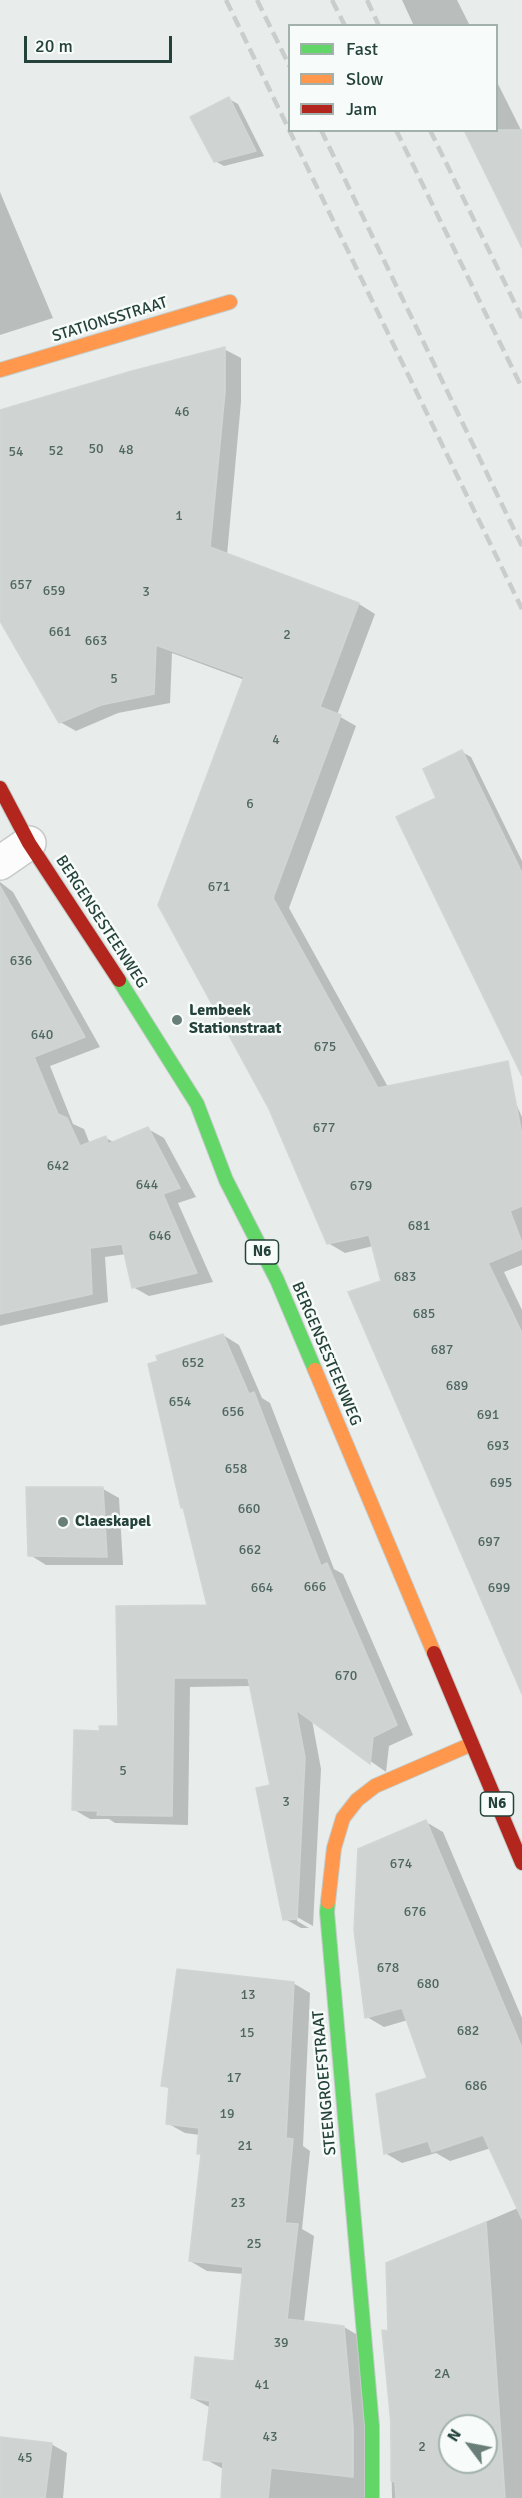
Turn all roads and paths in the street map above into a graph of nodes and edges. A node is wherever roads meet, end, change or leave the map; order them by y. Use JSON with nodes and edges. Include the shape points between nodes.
{"nodes":[{"id":1,"x":230,"y":302,"type":"dead end"},
{"id":2,"x":0,"y":370,"type":"edge"},
{"id":3,"x":0,"y":788,"type":"edge"},
{"id":4,"x":29,"y":843,"type":"junction"},
{"id":5,"x":0,"y":863,"type":"edge"},
{"id":6,"x":472,"y":1744,"type":"junction"},
{"id":7,"x":522,"y":1863,"type":"edge"},
{"id":8,"x":372,"y":2498,"type":"edge"}],
"edges":[{"from":1,"to":2,"type":"main road","name":"STATIONSSTRAAT"},
{"from":3,"to":4,"type":"main road","name":"BERGENSESTEENWEG","number":"N6"},
{"from":4,"to":5,"type":"street"},
{"from":4,"to":6,"type":"main road","name":"BERGENSESTEENWEG","number":"N6","via":[[197,1104],[226,1180],[277,1280]]},
{"from":6,"to":7,"type":"main road","name":"BERGENSESTEENWEG","number":"N6"},
{"from":6,"to":8,"type":"main road","name":"STEENGROEFSTRAAT","via":[[375,1785],[343,1818],[334,1848],[327,1912],[372,2426]]}]}
